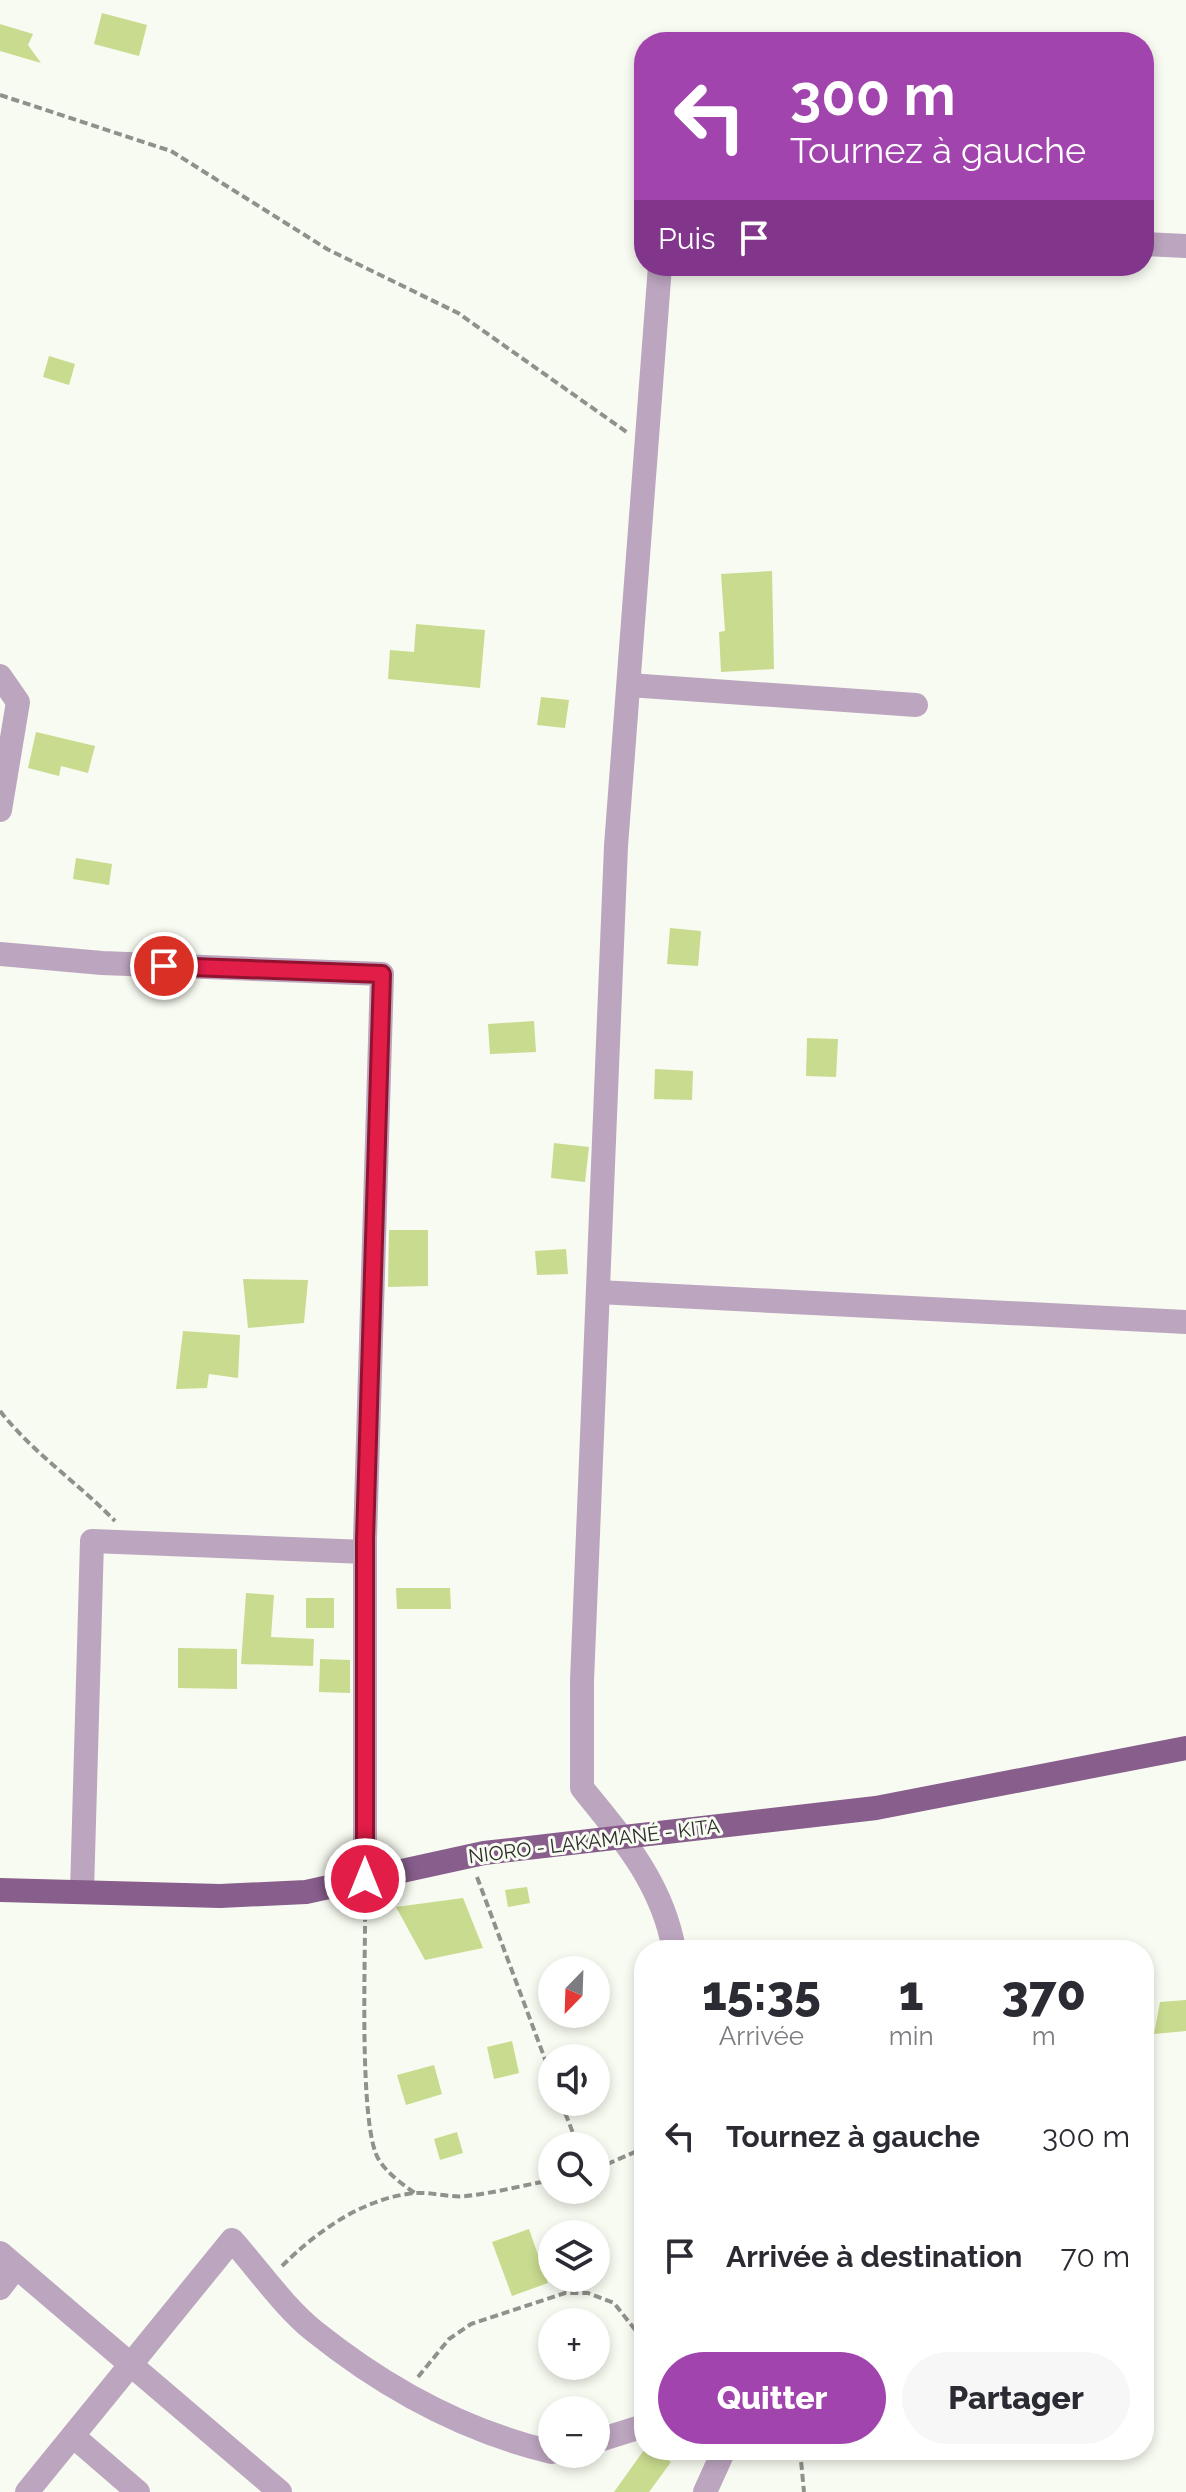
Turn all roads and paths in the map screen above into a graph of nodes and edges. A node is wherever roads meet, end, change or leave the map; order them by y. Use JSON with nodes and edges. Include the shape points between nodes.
{"nodes":[{"id":1,"x":0,"y":95,"type":"edge"},
{"id":2,"x":1154,"y":244,"type":"edge"},
{"id":3,"x":1186,"y":246,"type":"edge"},
{"id":4,"x":659,"y":276,"type":"edge"},
{"id":5,"x":646,"y":446,"type":"junction"},
{"id":6,"x":0,"y":676,"type":"edge"},
{"id":7,"x":629,"y":685,"type":"junction"},
{"id":8,"x":916,"y":705,"type":"dead end"},
{"id":9,"x":0,"y":810,"type":"edge"},
{"id":10,"x":0,"y":954,"type":"edge"},
{"id":11,"x":598,"y":1292,"type":"junction"},
{"id":12,"x":1186,"y":1322,"type":"edge"},
{"id":13,"x":0,"y":1411,"type":"edge"},
{"id":14,"x":136,"y":1543,"type":"junction"},
{"id":15,"x":365,"y":1552,"type":"junction"},
{"id":16,"x":1186,"y":1748,"type":"edge"},
{"id":17,"x":622,"y":1837,"type":"junction"},
{"id":18,"x":469,"y":1856,"type":"junction"},
{"id":19,"x":365,"y":1879,"type":"junction"},
{"id":20,"x":0,"y":1890,"type":"edge"},
{"id":21,"x":82,"y":1892,"type":"junction"},
{"id":22,"x":672,"y":1940,"type":"edge"},
{"id":23,"x":539,"y":2044,"type":"edge"},
{"id":24,"x":634,"y":2152,"type":"edge"},
{"id":25,"x":610,"y":2163,"type":"edge"},
{"id":26,"x":538,"y":2183,"type":"edge"},
{"id":27,"x":415,"y":2193,"type":"junction"},
{"id":28,"x":8,"y":2260,"type":"edge"},
{"id":29,"x":268,"y":2280,"type":"junction"},
{"id":30,"x":0,"y":2288,"type":"edge"},
{"id":31,"x":634,"y":2328,"type":"edge"},
{"id":32,"x":130,"y":2366,"type":"junction"},
{"id":33,"x":402,"y":2392,"type":"junction"},
{"id":34,"x":634,"y":2429,"type":"edge"},
{"id":35,"x":73,"y":2436,"type":"junction"},
{"id":36,"x":610,"y":2437,"type":"edge"},
{"id":37,"x":538,"y":2449,"type":"edge"},
{"id":38,"x":719,"y":2460,"type":"edge"},
{"id":39,"x":801,"y":2460,"type":"edge"},
{"id":40,"x":27,"y":2492,"type":"edge"},
{"id":41,"x":138,"y":2492,"type":"edge"},
{"id":42,"x":280,"y":2492,"type":"edge"},
{"id":43,"x":705,"y":2492,"type":"edge"},
{"id":44,"x":804,"y":2492,"type":"edge"}],
"edges":[{"from":1,"to":5,"type":"path","via":[[171,151],[327,249],[458,313]]},
{"from":2,"to":3,"type":"street"},
{"from":4,"to":5,"type":"street"},
{"from":5,"to":7,"type":"street"},
{"from":6,"to":9,"type":"street","via":[[18,702]]},
{"from":7,"to":8,"type":"street"},
{"from":7,"to":11,"type":"street","via":[[616,846]]},
{"from":10,"to":15,"type":"street","via":[[382,974]]},
{"from":11,"to":12,"type":"street"},
{"from":11,"to":17,"type":"street","via":[[582,1788]]},
{"from":13,"to":14,"type":"path","via":[[21,1437],[80,1485]]},
{"from":14,"to":15,"type":"street"},
{"from":14,"to":21,"type":"street","via":[[92,1541]]},
{"from":15,"to":19,"type":"street"},
{"from":16,"to":17,"type":"main road","name":"NIORO - LAKAMANÉ - KITA","via":[[876,1808]]},
{"from":17,"to":18,"type":"main road","name":"NIORO - LAKAMANÉ - KITA"},
{"from":17,"to":22,"type":"street","via":[[656,1887]]},
{"from":18,"to":19,"type":"main road","name":"NIORO - LAKAMANÉ - KITA"},
{"from":18,"to":23,"type":"path"},
{"from":19,"to":21,"type":"main road","name":"NIORO - LAKAMANÉ - KITA","via":[[306,1892],[235,1896]]},
{"from":19,"to":27,"type":"path","via":[[368,2122],[377,2158]]},
{"from":20,"to":21,"type":"main road","name":"NIORO - LAKAMANÉ - KITA"},
{"from":24,"to":25,"type":"path"},
{"from":26,"to":27,"type":"path","via":[[464,2197]]},
{"from":27,"to":29,"type":"path","via":[[334,2222],[305,2242]]},
{"from":28,"to":30,"type":"street"},
{"from":28,"to":32,"type":"street"},
{"from":29,"to":32,"type":"street","via":[[232,2240]]},
{"from":29,"to":33,"type":"street","via":[[312,2330]]},
{"from":31,"to":33,"type":"path","via":[[614,2303],[588,2293],[565,2293],[471,2324],[449,2339]]},
{"from":32,"to":35,"type":"street"},
{"from":32,"to":42,"type":"street"},
{"from":33,"to":37,"type":"street","via":[[425,2408],[502,2440]]},
{"from":34,"to":36,"type":"street"},
{"from":35,"to":40,"type":"street"},
{"from":35,"to":41,"type":"street"},
{"from":38,"to":43,"type":"street"},
{"from":39,"to":44,"type":"path"}]}
